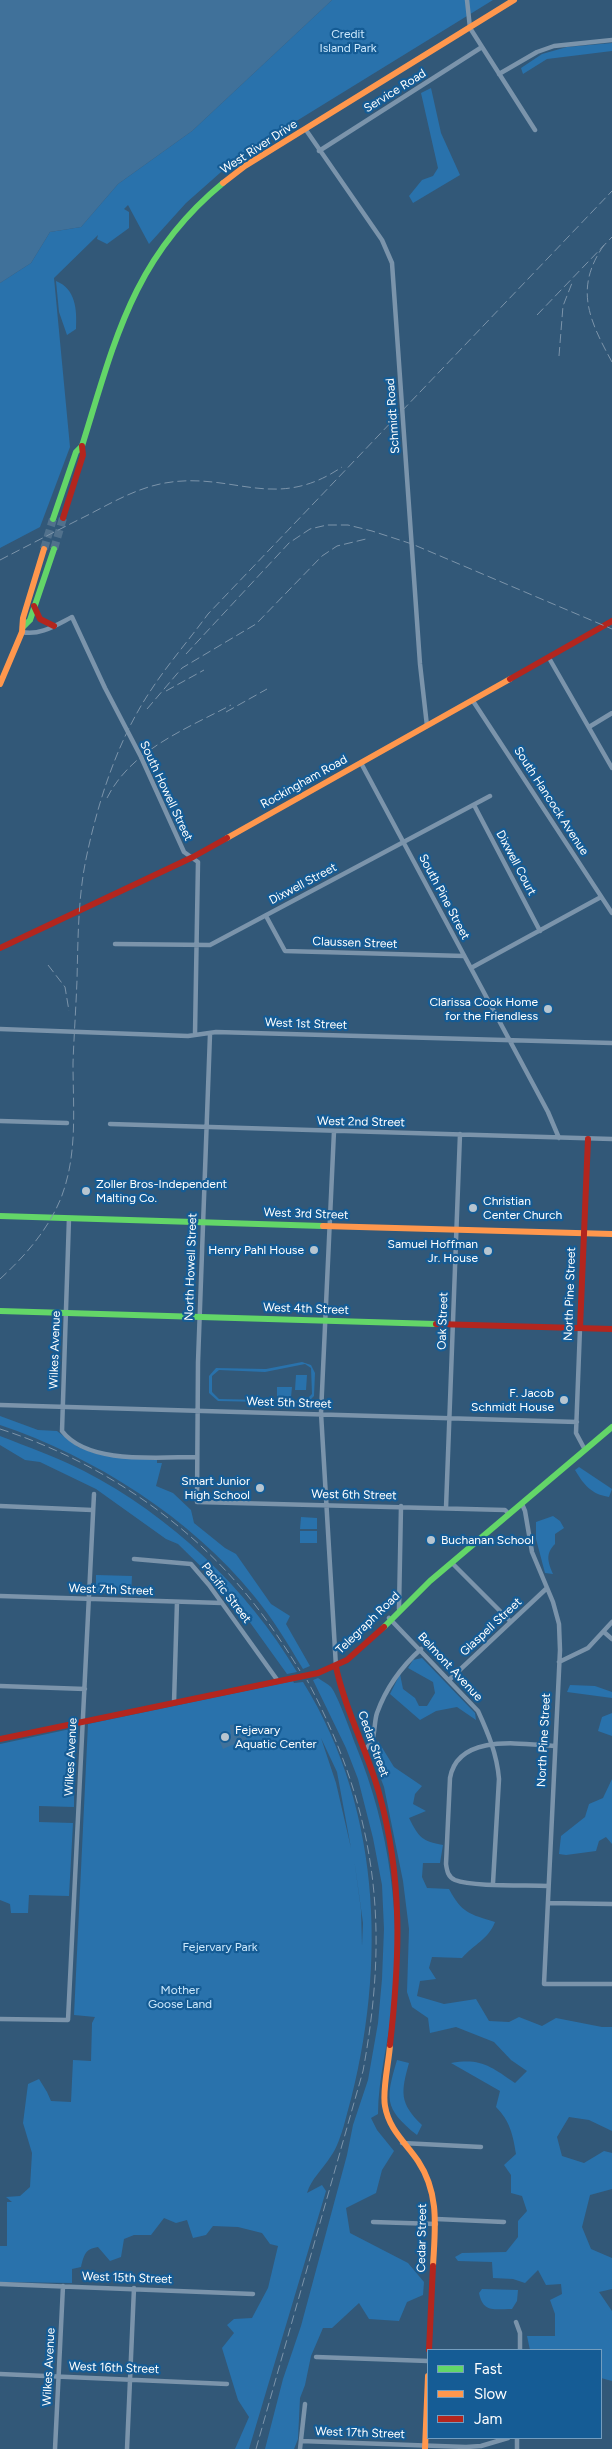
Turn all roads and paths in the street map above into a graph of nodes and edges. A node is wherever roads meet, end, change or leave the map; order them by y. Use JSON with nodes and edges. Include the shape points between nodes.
{"nodes":[{"id":1,"x":467,"y":0,"type":"edge"},
{"id":2,"x":514,"y":0,"type":"edge"},
{"id":3,"x":470,"y":28,"type":"junction"},
{"id":4,"x":612,"y":40,"type":"edge"},
{"id":5,"x":482,"y":47,"type":"junction"},
{"id":6,"x":499,"y":74,"type":"junction"},
{"id":7,"x":306,"y":130,"type":"junction"},
{"id":8,"x":535,"y":130,"type":"dead end"},
{"id":9,"x":319,"y":151,"type":"junction"},
{"id":10,"x":82,"y":446,"type":"junction"},
{"id":11,"x":63,"y":518,"type":"tunnel mouth"},
{"id":12,"x":53,"y":520,"type":"tunnel mouth"},
{"id":13,"x":44,"y":549,"type":"tunnel mouth"},
{"id":14,"x":54,"y":549,"type":"tunnel mouth"},
{"id":15,"x":34,"y":606,"type":"junction"},
{"id":16,"x":612,"y":621,"type":"edge"},
{"id":17,"x":54,"y":626,"type":"junction"},
{"id":18,"x":22,"y":630,"type":"junction"},
{"id":19,"x":549,"y":658,"type":"junction"},
{"id":20,"x":0,"y":684,"type":"edge"},
{"id":21,"x":473,"y":701,"type":"junction"},
{"id":22,"x":612,"y":713,"type":"edge"},
{"id":23,"x":427,"y":726,"type":"junction"},
{"id":24,"x":589,"y":727,"type":"junction"},
{"id":25,"x":361,"y":763,"type":"junction"},
{"id":26,"x":612,"y":768,"type":"edge"},
{"id":27,"x":490,"y":796,"type":"dead end"},
{"id":28,"x":474,"y":805,"type":"junction"},
{"id":29,"x":404,"y":842,"type":"junction"},
{"id":30,"x":193,"y":857,"type":"junction"},
{"id":31,"x":601,"y":897,"type":"junction"},
{"id":32,"x":612,"y":913,"type":"edge"},
{"id":33,"x":266,"y":916,"type":"junction"},
{"id":34,"x":540,"y":931,"type":"junction"},
{"id":35,"x":115,"y":944,"type":"dead end"},
{"id":36,"x":197,"y":946,"type":"junction"},
{"id":37,"x":0,"y":948,"type":"edge"},
{"id":38,"x":464,"y":956,"type":"junction"},
{"id":39,"x":470,"y":968,"type":"junction"},
{"id":40,"x":0,"y":1029,"type":"edge"},
{"id":41,"x":195,"y":1034,"type":"junction"},
{"id":42,"x":210,"y":1034,"type":"junction"},
{"id":43,"x":508,"y":1040,"type":"junction"},
{"id":44,"x":612,"y":1042,"type":"edge"},
{"id":45,"x":0,"y":1121,"type":"edge"},
{"id":46,"x":67,"y":1123,"type":"dead end"},
{"id":47,"x":110,"y":1124,"type":"dead end"},
{"id":48,"x":206,"y":1128,"type":"junction"},
{"id":49,"x":334,"y":1131,"type":"junction"},
{"id":50,"x":460,"y":1134,"type":"junction"},
{"id":51,"x":559,"y":1138,"type":"junction"},
{"id":52,"x":588,"y":1139,"type":"junction"},
{"id":53,"x":612,"y":1139,"type":"edge"},
{"id":54,"x":0,"y":1216,"type":"edge"},
{"id":55,"x":69,"y":1218,"type":"junction"},
{"id":56,"x":202,"y":1222,"type":"junction"},
{"id":57,"x":330,"y":1226,"type":"junction"},
{"id":58,"x":457,"y":1229,"type":"junction"},
{"id":59,"x":584,"y":1233,"type":"junction"},
{"id":60,"x":612,"y":1234,"type":"edge"},
{"id":61,"x":0,"y":1311,"type":"edge"},
{"id":62,"x":67,"y":1312,"type":"junction"},
{"id":63,"x":199,"y":1316,"type":"junction"},
{"id":64,"x":326,"y":1320,"type":"junction"},
{"id":65,"x":453,"y":1324,"type":"junction"},
{"id":66,"x":580,"y":1328,"type":"junction"},
{"id":67,"x":612,"y":1329,"type":"edge"},
{"id":68,"x":0,"y":1405,"type":"edge"},
{"id":69,"x":63,"y":1406,"type":"junction"},
{"id":70,"x":197,"y":1410,"type":"junction"},
{"id":71,"x":321,"y":1413,"type":"junction"},
{"id":72,"x":450,"y":1418,"type":"junction"},
{"id":73,"x":577,"y":1422,"type":"junction"},
{"id":74,"x":612,"y":1427,"type":"edge"},
{"id":75,"x":584,"y":1448,"type":"junction"},
{"id":76,"x":197,"y":1457,"type":"junction"},
{"id":77,"x":94,"y":1494,"type":"dead end"},
{"id":78,"x":197,"y":1502,"type":"joint"},
{"id":79,"x":522,"y":1504,"type":"junction"},
{"id":80,"x":326,"y":1505,"type":"junction"},
{"id":81,"x":0,"y":1506,"type":"edge"},
{"id":82,"x":401,"y":1506,"type":"junction"},
{"id":83,"x":446,"y":1508,"type":"junction"},
{"id":84,"x":92,"y":1510,"type":"junction"},
{"id":85,"x":509,"y":1514,"type":"junction"},
{"id":86,"x":134,"y":1559,"type":"dead end"},
{"id":87,"x":452,"y":1563,"type":"junction"},
{"id":88,"x":547,"y":1588,"type":"junction"},
{"id":89,"x":0,"y":1596,"type":"edge"},
{"id":90,"x":89,"y":1599,"type":"junction"},
{"id":91,"x":177,"y":1602,"type":"junction"},
{"id":92,"x":222,"y":1603,"type":"junction"},
{"id":93,"x":399,"y":1609,"type":"junction"},
{"id":94,"x":390,"y":1618,"type":"junction"},
{"id":95,"x":511,"y":1622,"type":"junction"},
{"id":96,"x":612,"y":1622,"type":"edge"},
{"id":97,"x":604,"y":1632,"type":"junction"},
{"id":98,"x":612,"y":1639,"type":"edge"},
{"id":99,"x":420,"y":1649,"type":"junction"},
{"id":100,"x":559,"y":1662,"type":"junction"},
{"id":101,"x":336,"y":1668,"type":"junction"},
{"id":102,"x":449,"y":1680,"type":"junction"},
{"id":103,"x":278,"y":1681,"type":"junction"},
{"id":104,"x":0,"y":1686,"type":"edge"},
{"id":105,"x":85,"y":1689,"type":"junction"},
{"id":106,"x":174,"y":1703,"type":"junction"},
{"id":107,"x":83,"y":1722,"type":"junction"},
{"id":108,"x":0,"y":1740,"type":"edge"},
{"id":109,"x":492,"y":1744,"type":"junction"},
{"id":110,"x":554,"y":1746,"type":"junction"},
{"id":111,"x":365,"y":1749,"type":"junction"},
{"id":112,"x":493,"y":1883,"type":"junction"},
{"id":113,"x":548,"y":1886,"type":"junction"},
{"id":114,"x":548,"y":1903,"type":"junction"},
{"id":115,"x":612,"y":1904,"type":"edge"},
{"id":116,"x":612,"y":1984,"type":"edge"},
{"id":117,"x":0,"y":2019,"type":"edge"},
{"id":118,"x":0,"y":2025,"type":"edge"},
{"id":119,"x":402,"y":2142,"type":"junction"},
{"id":120,"x":481,"y":2146,"type":"dead end"},
{"id":121,"x":373,"y":2222,"type":"dead end"},
{"id":122,"x":436,"y":2222,"type":"junction"},
{"id":123,"x":504,"y":2222,"type":"dead end"},
{"id":124,"x":0,"y":2284,"type":"edge"},
{"id":125,"x":62,"y":2286,"type":"junction"},
{"id":126,"x":134,"y":2288,"type":"junction"},
{"id":127,"x":252,"y":2294,"type":"dead end"},
{"id":128,"x":516,"y":2322,"type":"dead end"},
{"id":129,"x":430,"y":2349,"type":"edge"},
{"id":130,"x":520,"y":2349,"type":"edge"},
{"id":131,"x":316,"y":2357,"type":"dead end"},
{"id":132,"x":427,"y":2361,"type":"edge"},
{"id":133,"x":0,"y":2374,"type":"edge"},
{"id":134,"x":58,"y":2376,"type":"junction"},
{"id":135,"x":130,"y":2378,"type":"junction"},
{"id":136,"x":227,"y":2384,"type":"dead end"},
{"id":137,"x":427,"y":2400,"type":"edge"},
{"id":138,"x":305,"y":2404,"type":"dead end"},
{"id":139,"x":504,"y":2439,"type":"edge"},
{"id":140,"x":301,"y":2441,"type":"junction"},
{"id":141,"x":425,"y":2447,"type":"edge"},
{"id":142,"x":55,"y":2449,"type":"edge"},
{"id":143,"x":127,"y":2449,"type":"edge"},
{"id":144,"x":300,"y":2449,"type":"edge"}],
"edges":[{"from":1,"to":3,"type":"street"},
{"from":2,"to":3,"type":"street","name":"West River Drive"},
{"from":3,"to":5,"type":"street"},
{"from":3,"to":7,"type":"street","name":"West River Drive"},
{"from":4,"to":6,"type":"street","via":[[554,46]]},
{"from":5,"to":6,"type":"street"},
{"from":5,"to":9,"type":"street","name":"Service Road"},
{"from":6,"to":8,"type":"street"},
{"from":7,"to":9,"type":"street","name":"Schmidt Road"},
{"from":7,"to":10,"type":"street","name":"West River Drive","via":[[245,166],[218,187],[165,243],[145,272],[129,306]]},
{"from":9,"to":23,"type":"street","name":"Schmidt Road","via":[[382,240],[392,264]]},
{"from":10,"to":11,"type":"street","name":"West River Drive","via":[[83,455]]},
{"from":10,"to":12,"type":"street","name":"West River Drive","via":[[76,452]]},
{"from":13,"to":18,"type":"street"},
{"from":14,"to":15,"type":"street"},
{"from":15,"to":17,"type":"street","via":[[40,619]]},
{"from":15,"to":18,"type":"street","via":[[30,620]]},
{"from":16,"to":19,"type":"street","name":"Rockingham Road"},
{"from":17,"to":18,"type":"street","name":"South Howell Street","via":[[32,634]]},
{"from":17,"to":30,"type":"street","name":"South Howell Street","via":[[72,617],[184,852]]},
{"from":18,"to":20,"type":"street"},
{"from":19,"to":21,"type":"street","name":"Rockingham Road"},
{"from":19,"to":24,"type":"street"},
{"from":21,"to":23,"type":"street","name":"Rockingham Road"},
{"from":21,"to":31,"type":"street","name":"South Hancock Avenue"},
{"from":22,"to":24,"type":"street"},
{"from":23,"to":25,"type":"street","name":"Rockingham Road"},
{"from":24,"to":26,"type":"street"},
{"from":25,"to":29,"type":"street","name":"South Pine Street"},
{"from":25,"to":30,"type":"street","name":"Rockingham Road"},
{"from":27,"to":28,"type":"street","name":"Dixwell Street"},
{"from":28,"to":29,"type":"street","name":"Dixwell Street"},
{"from":28,"to":34,"type":"street","name":"Dixwell Court"},
{"from":29,"to":33,"type":"street","name":"Dixwell Street"},
{"from":29,"to":38,"type":"street","name":"South Pine Street"},
{"from":30,"to":36,"type":"street","name":"South Howell Street","via":[[200,867]]},
{"from":30,"to":37,"type":"street","name":"Rockingham Road"},
{"from":31,"to":32,"type":"street","name":"South Hancock Avenue"},
{"from":31,"to":34,"type":"street"},
{"from":33,"to":36,"type":"street","name":"Dixwell Street","via":[[210,945]]},
{"from":33,"to":38,"type":"street","name":"Claussen Street","via":[[285,951]]},
{"from":34,"to":39,"type":"street"},
{"from":35,"to":36,"type":"street","name":"Dixwell Street"},
{"from":36,"to":41,"type":"street","name":"South Howell Street"},
{"from":38,"to":39,"type":"street","name":"South Pine Street"},
{"from":39,"to":43,"type":"street","name":"South Pine Street"},
{"from":40,"to":41,"type":"street","name":"West 1st Street"},
{"from":41,"to":42,"type":"street","name":"West 1st Street"},
{"from":42,"to":43,"type":"street","name":"West 1st Street"},
{"from":42,"to":48,"type":"street","name":"North Howell Street"},
{"from":43,"to":44,"type":"street","name":"West 1st Street"},
{"from":43,"to":51,"type":"street"},
{"from":45,"to":46,"type":"street"},
{"from":47,"to":48,"type":"street","name":"West 2nd Street"},
{"from":48,"to":49,"type":"street","name":"West 2nd Street"},
{"from":48,"to":56,"type":"street","name":"North Howell Street"},
{"from":49,"to":50,"type":"street","name":"West 2nd Street"},
{"from":49,"to":57,"type":"street","name":"Cedar Street"},
{"from":50,"to":51,"type":"street","name":"West 2nd Street"},
{"from":50,"to":58,"type":"street","name":"Oak Street"},
{"from":51,"to":52,"type":"street","name":"West 2nd Street"},
{"from":52,"to":53,"type":"street","name":"West 2nd Street"},
{"from":52,"to":59,"type":"street","name":"North Pine Street"},
{"from":54,"to":55,"type":"street","name":"West 3rd Street"},
{"from":55,"to":56,"type":"street","name":"West 3rd Street"},
{"from":55,"to":62,"type":"street","name":"Wilkes Avenue"},
{"from":56,"to":57,"type":"street","name":"West 3rd Street"},
{"from":56,"to":63,"type":"street","name":"North Howell Street"},
{"from":57,"to":58,"type":"street","name":"West 3rd Street"},
{"from":57,"to":64,"type":"street","name":"Cedar Street"},
{"from":58,"to":59,"type":"street","name":"West 3rd Street"},
{"from":58,"to":65,"type":"street","name":"Oak Street"},
{"from":59,"to":60,"type":"street","name":"West 3rd Street"},
{"from":59,"to":66,"type":"street","name":"North Pine Street"},
{"from":61,"to":62,"type":"street","name":"West 4th Street"},
{"from":62,"to":63,"type":"street","name":"West 4th Street"},
{"from":62,"to":69,"type":"street","name":"Wilkes Avenue"},
{"from":63,"to":64,"type":"street","name":"West 4th Street"},
{"from":63,"to":70,"type":"street","name":"North Howell Street"},
{"from":64,"to":65,"type":"street","name":"West 4th Street"},
{"from":64,"to":71,"type":"street","name":"Cedar Street"},
{"from":65,"to":66,"type":"street","name":"West 4th Street"},
{"from":65,"to":72,"type":"street","name":"Oak Street"},
{"from":66,"to":67,"type":"street","name":"West 4th Street"},
{"from":66,"to":73,"type":"street","name":"North Pine Street"},
{"from":68,"to":69,"type":"street","name":"West 5th Street"},
{"from":69,"to":70,"type":"street","name":"West 5th Street"},
{"from":69,"to":76,"type":"street","name":"Wilkes Avenue","via":[[62,1431],[74,1442],[99,1452],[122,1456]]},
{"from":70,"to":71,"type":"street","name":"West 5th Street"},
{"from":70,"to":76,"type":"street","name":"North Howell Street"},
{"from":71,"to":72,"type":"street","name":"West 5th Street"},
{"from":71,"to":80,"type":"street","name":"Cedar Street"},
{"from":72,"to":73,"type":"street","name":"West 5th Street"},
{"from":72,"to":83,"type":"street","name":"Oak Street"},
{"from":73,"to":75,"type":"street","name":"North Pine Street","via":[[578,1440]]},
{"from":74,"to":75,"type":"street","name":"Telegraph Road"},
{"from":75,"to":79,"type":"street","name":"Telegraph Road"},
{"from":76,"to":78,"type":"street","name":"North Howell Street"},
{"from":77,"to":84,"type":"street","name":"Wilkes Avenue"},
{"from":78,"to":80,"type":"street","name":"West 6th Street"},
{"from":79,"to":85,"type":"street","name":"Telegraph Road"},
{"from":79,"to":88,"type":"street","name":"North Pine Street","via":[[532,1552]]},
{"from":80,"to":82,"type":"street","name":"West 6th Street"},
{"from":80,"to":101,"type":"street","name":"Cedar Street"},
{"from":81,"to":84,"type":"street"},
{"from":82,"to":83,"type":"street","name":"West 6th Street"},
{"from":82,"to":93,"type":"street"},
{"from":83,"to":85,"type":"street","name":"West 6th Street","via":[[505,1510]]},
{"from":84,"to":90,"type":"street","name":"Wilkes Avenue"},
{"from":85,"to":87,"type":"street","name":"Telegraph Road"},
{"from":86,"to":92,"type":"street","name":"Pacific Street","via":[[191,1564]]},
{"from":87,"to":93,"type":"street","name":"Telegraph Road"},
{"from":87,"to":95,"type":"street"},
{"from":88,"to":95,"type":"street","name":"Glaspell Street"},
{"from":88,"to":100,"type":"street","name":"North Pine Street","via":[[559,1624]]},
{"from":89,"to":90,"type":"street","name":"West 7th Street"},
{"from":90,"to":91,"type":"street","name":"West 7th Street"},
{"from":90,"to":105,"type":"street","name":"Wilkes Avenue"},
{"from":91,"to":92,"type":"street","name":"West 7th Street"},
{"from":91,"to":106,"type":"street"},
{"from":92,"to":103,"type":"street","name":"Pacific Street"},
{"from":93,"to":94,"type":"street","name":"Telegraph Road"},
{"from":94,"to":99,"type":"street","name":"Belmont Avenue"},
{"from":94,"to":101,"type":"street","name":"Telegraph Road"},
{"from":95,"to":102,"type":"street","name":"Glaspell Street"},
{"from":96,"to":97,"type":"street"},
{"from":97,"to":98,"type":"street"},
{"from":97,"to":100,"type":"street","via":[[582,1653]]},
{"from":99,"to":102,"type":"street","name":"Belmont Avenue"},
{"from":99,"to":111,"type":"street","via":[[400,1669],[391,1684],[376,1717],[374,1736]]},
{"from":100,"to":110,"type":"street","name":"North Pine Street"},
{"from":101,"to":103,"type":"street","name":"Telegraph Road"},
{"from":101,"to":111,"type":"street","name":"Cedar Street"},
{"from":102,"to":109,"type":"street","name":"Belmont Avenue","via":[[478,1711]]},
{"from":103,"to":106,"type":"street","name":"Telegraph Road"},
{"from":104,"to":105,"type":"street"},
{"from":105,"to":107,"type":"street","name":"Wilkes Avenue"},
{"from":106,"to":107,"type":"street","name":"Telegraph Road"},
{"from":107,"to":108,"type":"street","name":"Telegraph Road"},
{"from":107,"to":117,"type":"street","name":"Wilkes Avenue","via":[[68,2020]]},
{"from":109,"to":110,"type":"street"},
{"from":109,"to":112,"type":"street","name":"Belmont Avenue","via":[[499,1779]]},
{"from":109,"to":112,"type":"street","via":[[469,1751],[452,1765],[447,1872],[455,1880]]},
{"from":110,"to":113,"type":"street","name":"North Pine Street"},
{"from":111,"to":119,"type":"street","name":"Cedar Street","via":[[389,1837],[398,1905],[397,2001],[384,2092],[386,2112]]},
{"from":112,"to":113,"type":"street"},
{"from":113,"to":114,"type":"street","name":"North Pine Street"},
{"from":114,"to":115,"type":"street"},
{"from":114,"to":116,"type":"street","name":"North Pine Street","via":[[544,1984]]},
{"from":117,"to":118,"type":"street"},
{"from":119,"to":120,"type":"street"},
{"from":119,"to":122,"type":"street","name":"Cedar Street","via":[[426,2176],[435,2201]]},
{"from":121,"to":122,"type":"street"},
{"from":122,"to":123,"type":"street"},
{"from":122,"to":129,"type":"street","name":"Cedar Street"},
{"from":124,"to":125,"type":"street","name":"West 15th Street"},
{"from":125,"to":126,"type":"street","name":"West 15th Street"},
{"from":125,"to":134,"type":"street","name":"Wilkes Avenue"},
{"from":126,"to":127,"type":"street","name":"West 15th Street"},
{"from":126,"to":135,"type":"street"},
{"from":128,"to":130,"type":"street"},
{"from":131,"to":132,"type":"street"},
{"from":133,"to":134,"type":"street","name":"West 16th Street"},
{"from":134,"to":135,"type":"street","name":"West 16th Street"},
{"from":134,"to":142,"type":"street","name":"Wilkes Avenue"},
{"from":135,"to":136,"type":"street","name":"West 16th Street"},
{"from":135,"to":143,"type":"street"},
{"from":137,"to":141,"type":"street"},
{"from":138,"to":140,"type":"street"},
{"from":139,"to":141,"type":"street","name":"West 17th Street","via":[[476,2447]]},
{"from":140,"to":141,"type":"street","name":"West 17th Street"},
{"from":140,"to":144,"type":"street"}]}
